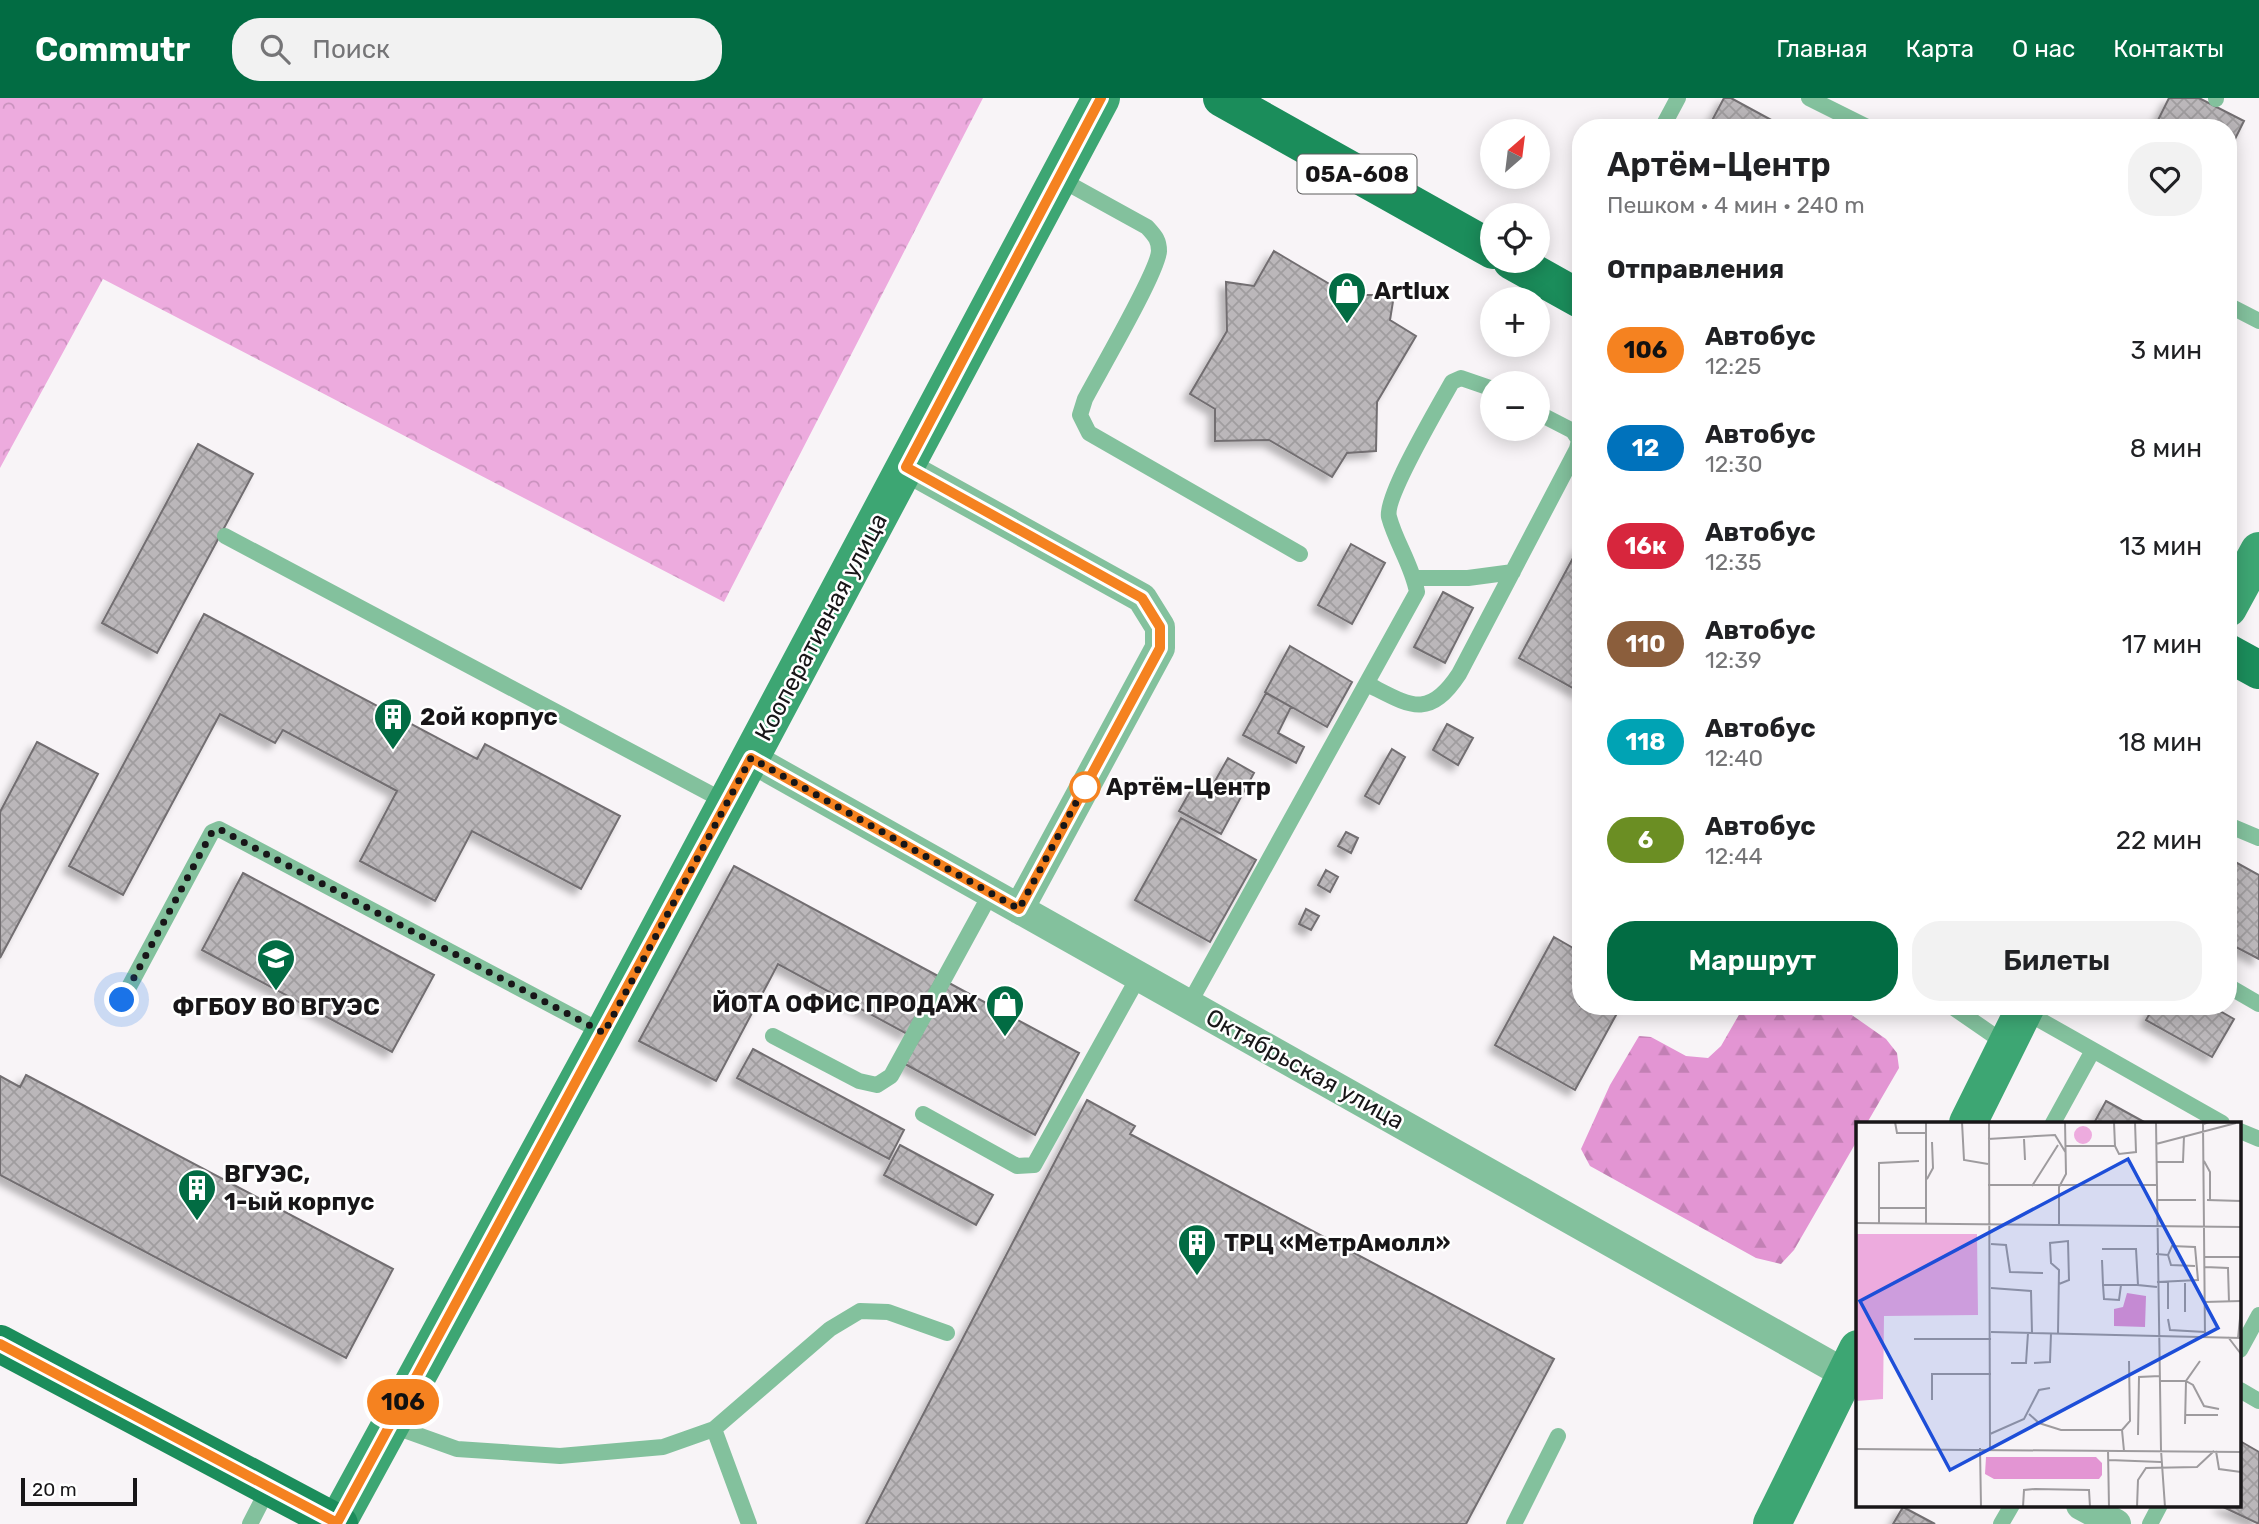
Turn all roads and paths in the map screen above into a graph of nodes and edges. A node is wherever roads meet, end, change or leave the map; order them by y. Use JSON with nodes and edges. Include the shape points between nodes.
{"nodes":[{"id":1,"x":1101,"y":98,"type":"edge"},
{"id":2,"x":1222,"y":98,"type":"edge"},
{"id":3,"x":1678,"y":98,"type":"edge"},
{"id":4,"x":1809,"y":98,"type":"edge"},
{"id":5,"x":1667,"y":119,"type":"edge"},
{"id":6,"x":1851,"y":119,"type":"edge"},
{"id":7,"x":1060,"y":180,"type":"junction"},
{"id":8,"x":1480,"y":243,"type":"edge"},
{"id":9,"x":1540,"y":273,"type":"edge"},
{"id":10,"x":1572,"y":287,"type":"edge"},
{"id":11,"x":2237,"y":310,"type":"edge"},
{"id":12,"x":2259,"y":321,"type":"edge"},
{"id":13,"x":1480,"y":385,"type":"edge"},
{"id":14,"x":1550,"y":419,"type":"edge"},
{"id":15,"x":1572,"y":430,"type":"edge"},
{"id":16,"x":1572,"y":459,"type":"edge"},
{"id":17,"x":906,"y":467,"type":"junction"},
{"id":18,"x":225,"y":536,"type":"dead end"},
{"id":19,"x":2259,"y":551,"type":"edge"},
{"id":20,"x":1300,"y":554,"type":"dead end"},
{"id":21,"x":1513,"y":572,"type":"junction"},
{"id":22,"x":1414,"y":578,"type":"junction"},
{"id":23,"x":2237,"y":591,"type":"edge"},
{"id":24,"x":2237,"y":658,"type":"edge"},
{"id":25,"x":2259,"y":670,"type":"edge"},
{"id":26,"x":1367,"y":684,"type":"junction"},
{"id":27,"x":751,"y":758,"type":"junction"},
{"id":28,"x":726,"y":802,"type":"junction"},
{"id":29,"x":2237,"y":829,"type":"edge"},
{"id":30,"x":2259,"y":838,"type":"edge"},
{"id":31,"x":991,"y":893,"type":"junction"},
{"id":32,"x":1019,"y":909,"type":"junction"},
{"id":33,"x":1139,"y":976,"type":"junction"},
{"id":34,"x":2237,"y":991,"type":"edge"},
{"id":35,"x":122,"y":1000,"type":"dead end"},
{"id":36,"x":1189,"y":1004,"type":"junction"},
{"id":37,"x":2259,"y":1004,"type":"edge"},
{"id":38,"x":1964,"y":1015,"type":"edge"},
{"id":39,"x":2021,"y":1015,"type":"edge"},
{"id":40,"x":2036,"y":1015,"type":"edge"},
{"id":41,"x":604,"y":1033,"type":"junction"},
{"id":42,"x":773,"y":1036,"type":"dead end"},
{"id":43,"x":2006,"y":1044,"type":"junction"},
{"id":44,"x":2092,"y":1052,"type":"junction"},
{"id":45,"x":923,"y":1114,"type":"dead end"},
{"id":46,"x":2200,"y":1119,"type":"edge"},
{"id":47,"x":1968,"y":1122,"type":"edge"},
{"id":48,"x":2054,"y":1122,"type":"edge"},
{"id":49,"x":2242,"y":1132,"type":"edge"},
{"id":50,"x":2259,"y":1139,"type":"edge"},
{"id":51,"x":2259,"y":1315,"type":"edge"},
{"id":52,"x":947,"y":1333,"type":"dead end"},
{"id":53,"x":0,"y":1344,"type":"edge"},
{"id":54,"x":2242,"y":1346,"type":"edge"},
{"id":55,"x":1854,"y":1368,"type":"edge"},
{"id":56,"x":2242,"y":1391,"type":"edge"},
{"id":57,"x":2259,"y":1401,"type":"edge"},
{"id":58,"x":390,"y":1426,"type":"junction"},
{"id":59,"x":714,"y":1429,"type":"junction"},
{"id":60,"x":1558,"y":1436,"type":"dead end"},
{"id":61,"x":270,"y":1487,"type":"junction"},
{"id":62,"x":2011,"y":1506,"type":"edge"},
{"id":63,"x":2083,"y":1506,"type":"edge"},
{"id":64,"x":2158,"y":1506,"type":"edge"},
{"id":65,"x":338,"y":1523,"type":"edge"},
{"id":66,"x":250,"y":1524,"type":"edge"},
{"id":67,"x":749,"y":1524,"type":"edge"},
{"id":68,"x":1514,"y":1524,"type":"edge"},
{"id":69,"x":1772,"y":1524,"type":"edge"},
{"id":70,"x":2001,"y":1524,"type":"edge"},
{"id":71,"x":2116,"y":1524,"type":"edge"},
{"id":72,"x":2150,"y":1524,"type":"edge"}],
"edges":[{"from":1,"to":7,"type":"main road","name":"Кооперативная улица"},
{"from":2,"to":8,"type":"main road","number":"05А-608"},
{"from":3,"to":5,"type":"lane"},
{"from":4,"to":6,"type":"lane"},
{"from":7,"to":17,"type":"main road","name":"Кооперативная улица"},
{"from":7,"to":20,"type":"lane","via":[[1147,227],[1158,239],[1159,254],[1149,276],[1085,399],[1080,415],[1089,433]]},
{"from":9,"to":10,"type":"main road"},
{"from":11,"to":12,"type":"lane"},
{"from":13,"to":22,"type":"lane","via":[[1461,378],[1452,382],[1394,491],[1388,514]]},
{"from":14,"to":15,"type":"lane"},
{"from":16,"to":21,"type":"lane"},
{"from":17,"to":27,"type":"main road","name":"Кооперативная улица"},
{"from":17,"to":32,"type":"street","via":[[1142,598],[1160,627],[1160,648]]},
{"from":18,"to":28,"type":"lane"},
{"from":19,"to":23,"type":"main road"},
{"from":21,"to":22,"type":"lane"},
{"from":21,"to":26,"type":"lane","via":[[1447,691],[1423,706],[1412,706]]},
{"from":22,"to":26,"type":"lane","via":[[1417,592]]},
{"from":24,"to":25,"type":"main road"},
{"from":26,"to":36,"type":"lane"},
{"from":27,"to":28,"type":"main road","name":"Кооперативная улица"},
{"from":27,"to":31,"type":"street","name":"Октябрьская улица"},
{"from":28,"to":41,"type":"main road","name":"Кооперативная улица"},
{"from":29,"to":30,"type":"lane"},
{"from":31,"to":32,"type":"street","name":"Октябрьская улица"},
{"from":31,"to":42,"type":"lane","via":[[891,1076],[877,1085],[859,1081]]},
{"from":32,"to":33,"type":"street","name":"Октябрьская улица"},
{"from":33,"to":36,"type":"street","name":"Октябрьская улица"},
{"from":33,"to":45,"type":"lane","via":[[1034,1165],[1017,1166]]},
{"from":34,"to":37,"type":"lane"},
{"from":35,"to":41,"type":"lane","via":[[212,832],[219,829]]},
{"from":36,"to":55,"type":"street","name":"Октябрьская улица"},
{"from":38,"to":43,"type":"lane"},
{"from":39,"to":43,"type":"main road"},
{"from":40,"to":44,"type":"lane"},
{"from":41,"to":58,"type":"main road","name":"Кооперативная улица"},
{"from":43,"to":47,"type":"main road"},
{"from":44,"to":46,"type":"lane"},
{"from":44,"to":48,"type":"lane"},
{"from":49,"to":50,"type":"lane"},
{"from":51,"to":54,"type":"lane"},
{"from":52,"to":59,"type":"lane","via":[[888,1311],[860,1311],[830,1329]]},
{"from":53,"to":61,"type":"main road"},
{"from":55,"to":69,"type":"main road"},
{"from":56,"to":57,"type":"lane"},
{"from":58,"to":59,"type":"lane","via":[[457,1449],[560,1456],[663,1447]]},
{"from":58,"to":65,"type":"main road","name":"Кооперативная улица"},
{"from":59,"to":67,"type":"lane"},
{"from":60,"to":68,"type":"lane"},
{"from":61,"to":65,"type":"main road"},
{"from":61,"to":66,"type":"lane"},
{"from":62,"to":70,"type":"lane"},
{"from":63,"to":71,"type":"street"},
{"from":64,"to":72,"type":"lane"}]}
